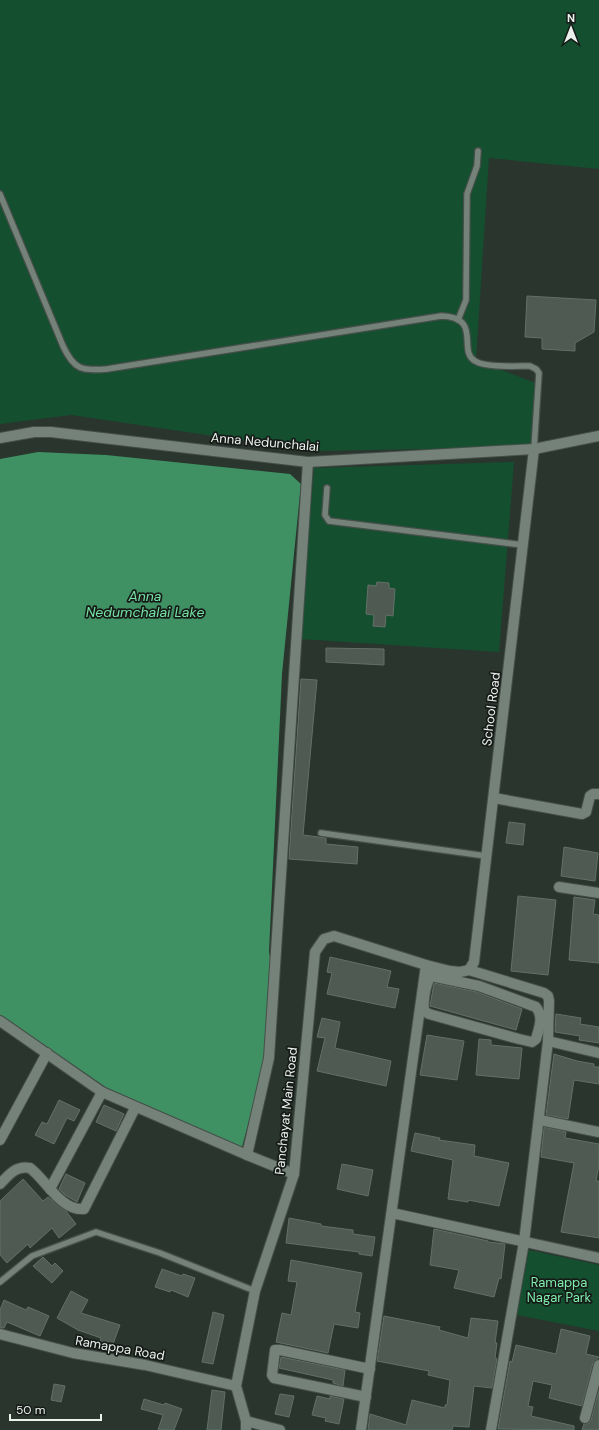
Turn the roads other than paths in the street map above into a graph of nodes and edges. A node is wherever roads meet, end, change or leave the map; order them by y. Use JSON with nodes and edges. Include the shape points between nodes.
{"nodes":[{"id":1,"x":478,"y":151,"type":"dead end"},
{"id":2,"x":0,"y":194,"type":"edge"},
{"id":3,"x":458,"y":320,"type":"junction"},
{"id":4,"x":599,"y":436,"type":"edge"},
{"id":5,"x":0,"y":438,"type":"edge"},
{"id":6,"x":534,"y":449,"type":"junction"},
{"id":7,"x":308,"y":462,"type":"junction"},
{"id":8,"x":327,"y":488,"type":"dead end"},
{"id":9,"x":523,"y":545,"type":"junction"},
{"id":10,"x":599,"y":794,"type":"edge"},
{"id":11,"x":494,"y":798,"type":"junction"},
{"id":12,"x":321,"y":833,"type":"dead end"},
{"id":13,"x":486,"y":856,"type":"junction"},
{"id":14,"x":559,"y":887,"type":"dead end"},
{"id":15,"x":599,"y":893,"type":"edge"},
{"id":16,"x":426,"y":965,"type":"junction"},
{"id":17,"x":476,"y":972,"type":"junction"},
{"id":18,"x":475,"y":985,"type":"junction"},
{"id":19,"x":0,"y":1021,"type":"edge"},
{"id":20,"x":548,"y":1041,"type":"junction"},
{"id":21,"x":599,"y":1053,"type":"edge"},
{"id":22,"x":47,"y":1054,"type":"junction"},
{"id":23,"x":102,"y":1092,"type":"junction"},
{"id":24,"x":135,"y":1108,"type":"junction"},
{"id":25,"x":540,"y":1120,"type":"junction"},
{"id":26,"x":599,"y":1132,"type":"edge"},
{"id":27,"x":0,"y":1140,"type":"edge"},
{"id":28,"x":247,"y":1155,"type":"junction"},
{"id":29,"x":294,"y":1174,"type":"junction"},
{"id":30,"x":0,"y":1184,"type":"edge"},
{"id":31,"x":50,"y":1189,"type":"junction"},
{"id":32,"x":392,"y":1213,"type":"junction"},
{"id":33,"x":524,"y":1242,"type":"junction"},
{"id":34,"x":599,"y":1258,"type":"edge"},
{"id":35,"x":0,"y":1282,"type":"edge"},
{"id":36,"x":255,"y":1291,"type":"junction"},
{"id":37,"x":0,"y":1334,"type":"edge"},
{"id":38,"x":599,"y":1365,"type":"edge"},
{"id":39,"x":370,"y":1369,"type":"junction"},
{"id":40,"x":236,"y":1386,"type":"junction"},
{"id":41,"x":366,"y":1397,"type":"junction"},
{"id":42,"x":585,"y":1418,"type":"dead end"},
{"id":43,"x":246,"y":1425,"type":"edge"},
{"id":44,"x":280,"y":1430,"type":"edge"},
{"id":45,"x":361,"y":1430,"type":"edge"},
{"id":46,"x":491,"y":1430,"type":"edge"}],
"edges":[{"from":1,"to":3,"type":"lane","via":[[477,166],[467,194],[466,300]]},
{"from":2,"to":3,"type":"lane","via":[[63,346],[72,362],[84,369],[107,368],[441,316]]},
{"from":3,"to":6,"type":"lane","via":[[466,328],[468,352],[473,360],[482,364],[530,366],[539,372]]},
{"from":4,"to":6,"type":"street","name":"Anna Nedunchalai"},
{"from":5,"to":7,"type":"street","name":"Anna Nedunchalai","via":[[51,432]]},
{"from":6,"to":7,"type":"street","name":"Anna Nedunchalai"},
{"from":6,"to":9,"type":"street","name":"School Road"},
{"from":7,"to":28,"type":"street","via":[[269,1058]]},
{"from":8,"to":9,"type":"lane","via":[[325,515],[329,521]]},
{"from":9,"to":11,"type":"street","name":"School Road"},
{"from":10,"to":11,"type":"street","via":[[590,796],[586,812],[582,814]]},
{"from":11,"to":13,"type":"street","name":"School Road"},
{"from":12,"to":13,"type":"lane"},
{"from":13,"to":17,"type":"street","name":"School Road","via":[[474,962]]},
{"from":14,"to":15,"type":"street"},
{"from":16,"to":17,"type":"street","name":"Panchayat Main Road","via":[[460,972]]},
{"from":16,"to":29,"type":"street","name":"Panchayat Main Road","via":[[334,936],[324,939],[315,952]]},
{"from":16,"to":32,"type":"street"},
{"from":17,"to":18,"type":"street","name":"School Road"},
{"from":17,"to":20,"type":"street","name":"Panchayat Main Road","via":[[548,996]]},
{"from":18,"to":18,"type":"street","via":[[536,1007],[540,1012],[536,1039],[532,1042],[519,1039],[424,1011],[428,980],[431,976]]},
{"from":19,"to":22,"type":"street"},
{"from":20,"to":21,"type":"street"},
{"from":20,"to":25,"type":"street"},
{"from":22,"to":23,"type":"street"},
{"from":22,"to":27,"type":"street"},
{"from":23,"to":24,"type":"street"},
{"from":23,"to":31,"type":"street"},
{"from":24,"to":28,"type":"street"},
{"from":24,"to":31,"type":"street","via":[[84,1209],[79,1210],[67,1205]]},
{"from":25,"to":26,"type":"street"},
{"from":25,"to":33,"type":"street"},
{"from":28,"to":29,"type":"street"},
{"from":29,"to":36,"type":"street","name":"Panchayat Main Road"},
{"from":30,"to":31,"type":"street","via":[[14,1170],[25,1167],[34,1172]]},
{"from":32,"to":33,"type":"street"},
{"from":32,"to":39,"type":"street"},
{"from":33,"to":34,"type":"street"},
{"from":33,"to":46,"type":"street"},
{"from":35,"to":36,"type":"lane","via":[[32,1256],[96,1232],[160,1253]]},
{"from":36,"to":40,"type":"street","name":"Panchayat Main Road"},
{"from":37,"to":40,"type":"street","name":"Ramappa Road","via":[[73,1353],[144,1365]]},
{"from":38,"to":42,"type":"street"},
{"from":39,"to":41,"type":"street"},
{"from":39,"to":41,"type":"street","via":[[275,1350],[272,1375],[274,1378]]},
{"from":40,"to":43,"type":"street","name":"Panchayat Main Road"},
{"from":41,"to":45,"type":"street"},
{"from":43,"to":44,"type":"street"}]}
